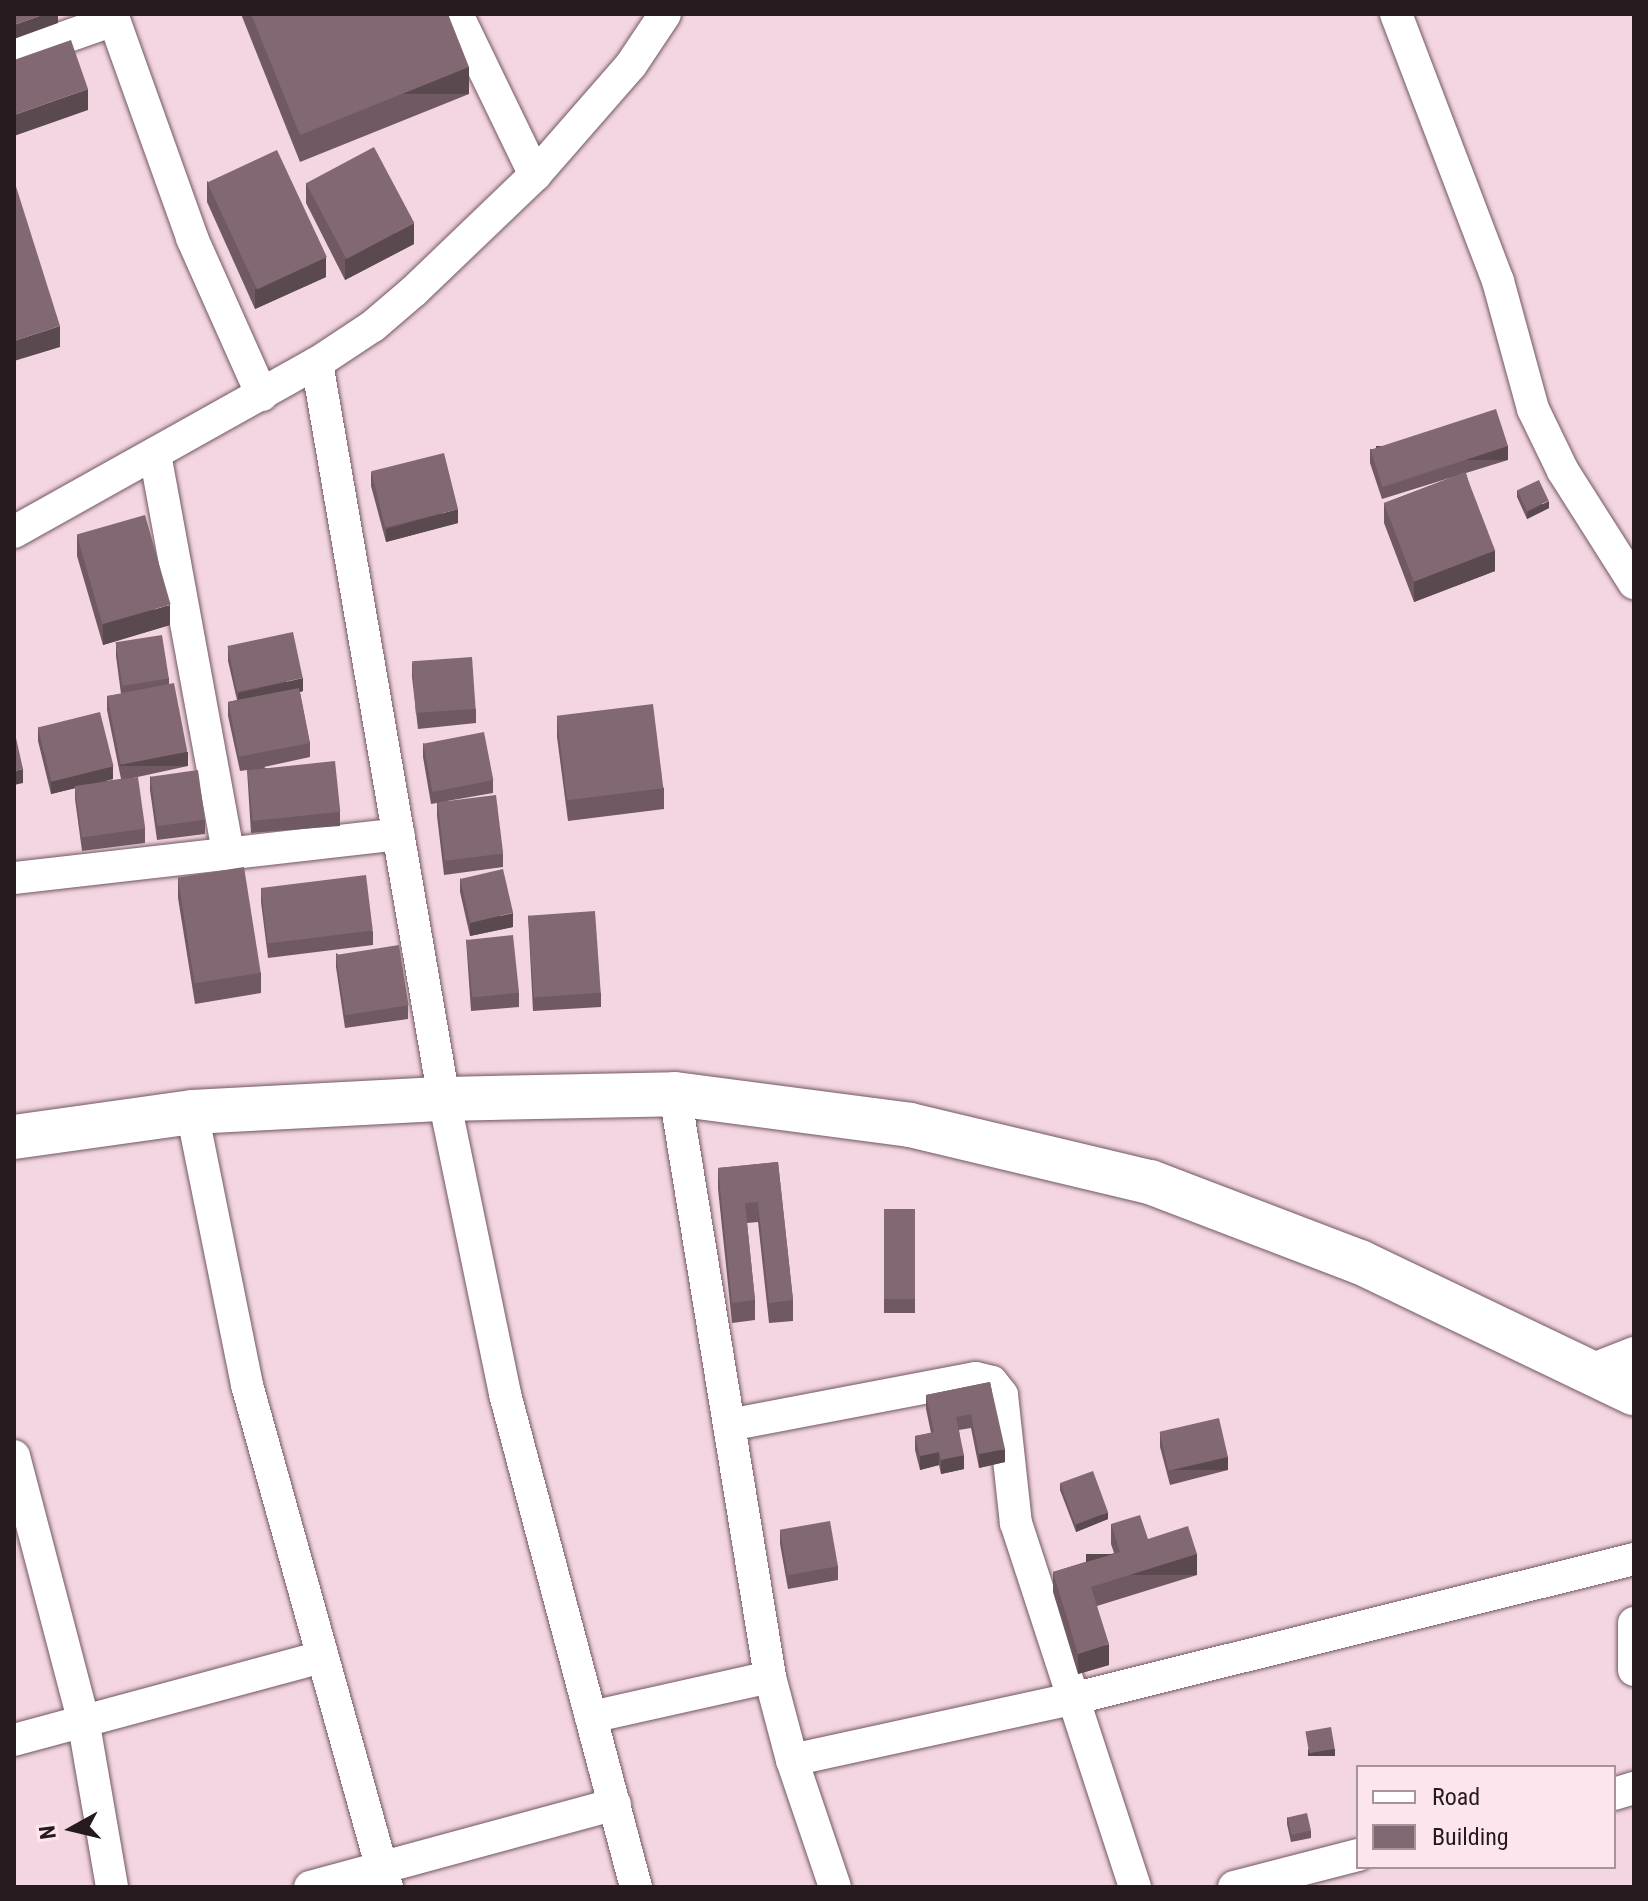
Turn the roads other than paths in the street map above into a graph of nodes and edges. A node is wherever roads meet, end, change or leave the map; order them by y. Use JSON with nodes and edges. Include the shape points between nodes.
{"nodes":[{"id":1,"x":457,"y":14,"type":"edge"},
{"id":2,"x":665,"y":14,"type":"edge"},
{"id":3,"x":1396,"y":14,"type":"edge"},
{"id":4,"x":113,"y":17,"type":"edge"},
{"id":5,"x":14,"y":55,"type":"edge"},
{"id":6,"x":535,"y":175,"type":"junction"},
{"id":7,"x":317,"y":363,"type":"junction"},
{"id":8,"x":262,"y":395,"type":"junction"},
{"id":9,"x":155,"y":454,"type":"junction"},
{"id":10,"x":14,"y":532,"type":"edge"},
{"id":11,"x":1634,"y":583,"type":"edge"},
{"id":12,"x":398,"y":834,"type":"junction"},
{"id":13,"x":228,"y":853,"type":"junction"},
{"id":14,"x":14,"y":878,"type":"edge"},
{"id":15,"x":675,"y":1094,"type":"junction"},
{"id":16,"x":444,"y":1099,"type":"junction"},
{"id":17,"x":192,"y":1112,"type":"junction"},
{"id":18,"x":14,"y":1137,"type":"edge"},
{"id":19,"x":1634,"y":1353,"type":"edge"},
{"id":20,"x":1591,"y":1370,"type":"junction"},
{"id":21,"x":1634,"y":1393,"type":"edge"},
{"id":22,"x":729,"y":1425,"type":"junction"},
{"id":23,"x":14,"y":1456,"type":"edge"},
{"id":24,"x":19,"y":1499,"type":"edge"},
{"id":25,"x":1634,"y":1559,"type":"edge"},
{"id":26,"x":1634,"y":1623,"type":"edge"},
{"id":27,"x":322,"y":1657,"type":"junction"},
{"id":28,"x":1634,"y":1670,"type":"edge"},
{"id":29,"x":770,"y":1677,"type":"junction"},
{"id":30,"x":1072,"y":1699,"type":"junction"},
{"id":31,"x":591,"y":1717,"type":"junction"},
{"id":32,"x":83,"y":1719,"type":"junction"},
{"id":33,"x":14,"y":1740,"type":"edge"},
{"id":34,"x":792,"y":1760,"type":"junction"},
{"id":35,"x":615,"y":1804,"type":"junction"},
{"id":36,"x":1356,"y":1856,"type":"edge"},
{"id":37,"x":384,"y":1877,"type":"edge"},
{"id":38,"x":1327,"y":1877,"type":"edge"},
{"id":39,"x":112,"y":1887,"type":"edge"},
{"id":40,"x":310,"y":1887,"type":"edge"},
{"id":41,"x":636,"y":1887,"type":"edge"},
{"id":42,"x":835,"y":1887,"type":"edge"},
{"id":43,"x":1135,"y":1887,"type":"edge"},
{"id":44,"x":1234,"y":1887,"type":"edge"}],
"edges":[{"from":1,"to":6,"type":"street"},
{"from":2,"to":6,"type":"street","via":[[631,65]]},
{"from":3,"to":11,"type":"street","via":[[1498,281],[1533,409],[1563,471]]},
{"from":4,"to":5,"type":"street"},
{"from":4,"to":8,"type":"street","via":[[192,238]]},
{"from":6,"to":7,"type":"street","via":[[414,291]]},
{"from":7,"to":8,"type":"street"},
{"from":7,"to":12,"type":"street"},
{"from":8,"to":9,"type":"street"},
{"from":9,"to":10,"type":"street"},
{"from":9,"to":13,"type":"street"},
{"from":12,"to":13,"type":"street"},
{"from":12,"to":16,"type":"street"},
{"from":13,"to":14,"type":"street"},
{"from":15,"to":16,"type":"main road"},
{"from":15,"to":20,"type":"main road","via":[[910,1125],[1150,1182],[1360,1262]]},
{"from":15,"to":22,"type":"street"},
{"from":16,"to":17,"type":"main road"},
{"from":16,"to":31,"type":"street","via":[[505,1394]]},
{"from":17,"to":18,"type":"main road"},
{"from":17,"to":27,"type":"street","via":[[247,1385]]},
{"from":19,"to":20,"type":"street"},
{"from":20,"to":21,"type":"main road"},
{"from":22,"to":29,"type":"street"},
{"from":22,"to":30,"type":"street","via":[[976,1378],[992,1382],[1002,1395],[1016,1523]]},
{"from":23,"to":24,"type":"street"},
{"from":24,"to":32,"type":"street"},
{"from":25,"to":30,"type":"street"},
{"from":26,"to":28,"type":"street"},
{"from":27,"to":32,"type":"street"},
{"from":27,"to":37,"type":"street"},
{"from":29,"to":31,"type":"street"},
{"from":29,"to":34,"type":"street"},
{"from":30,"to":34,"type":"street"},
{"from":30,"to":43,"type":"street"},
{"from":31,"to":35,"type":"street"},
{"from":32,"to":33,"type":"street"},
{"from":32,"to":39,"type":"street"},
{"from":34,"to":42,"type":"street"},
{"from":35,"to":37,"type":"street"},
{"from":35,"to":41,"type":"street"},
{"from":36,"to":38,"type":"street"},
{"from":37,"to":40,"type":"street"},
{"from":38,"to":44,"type":"street"}]}
